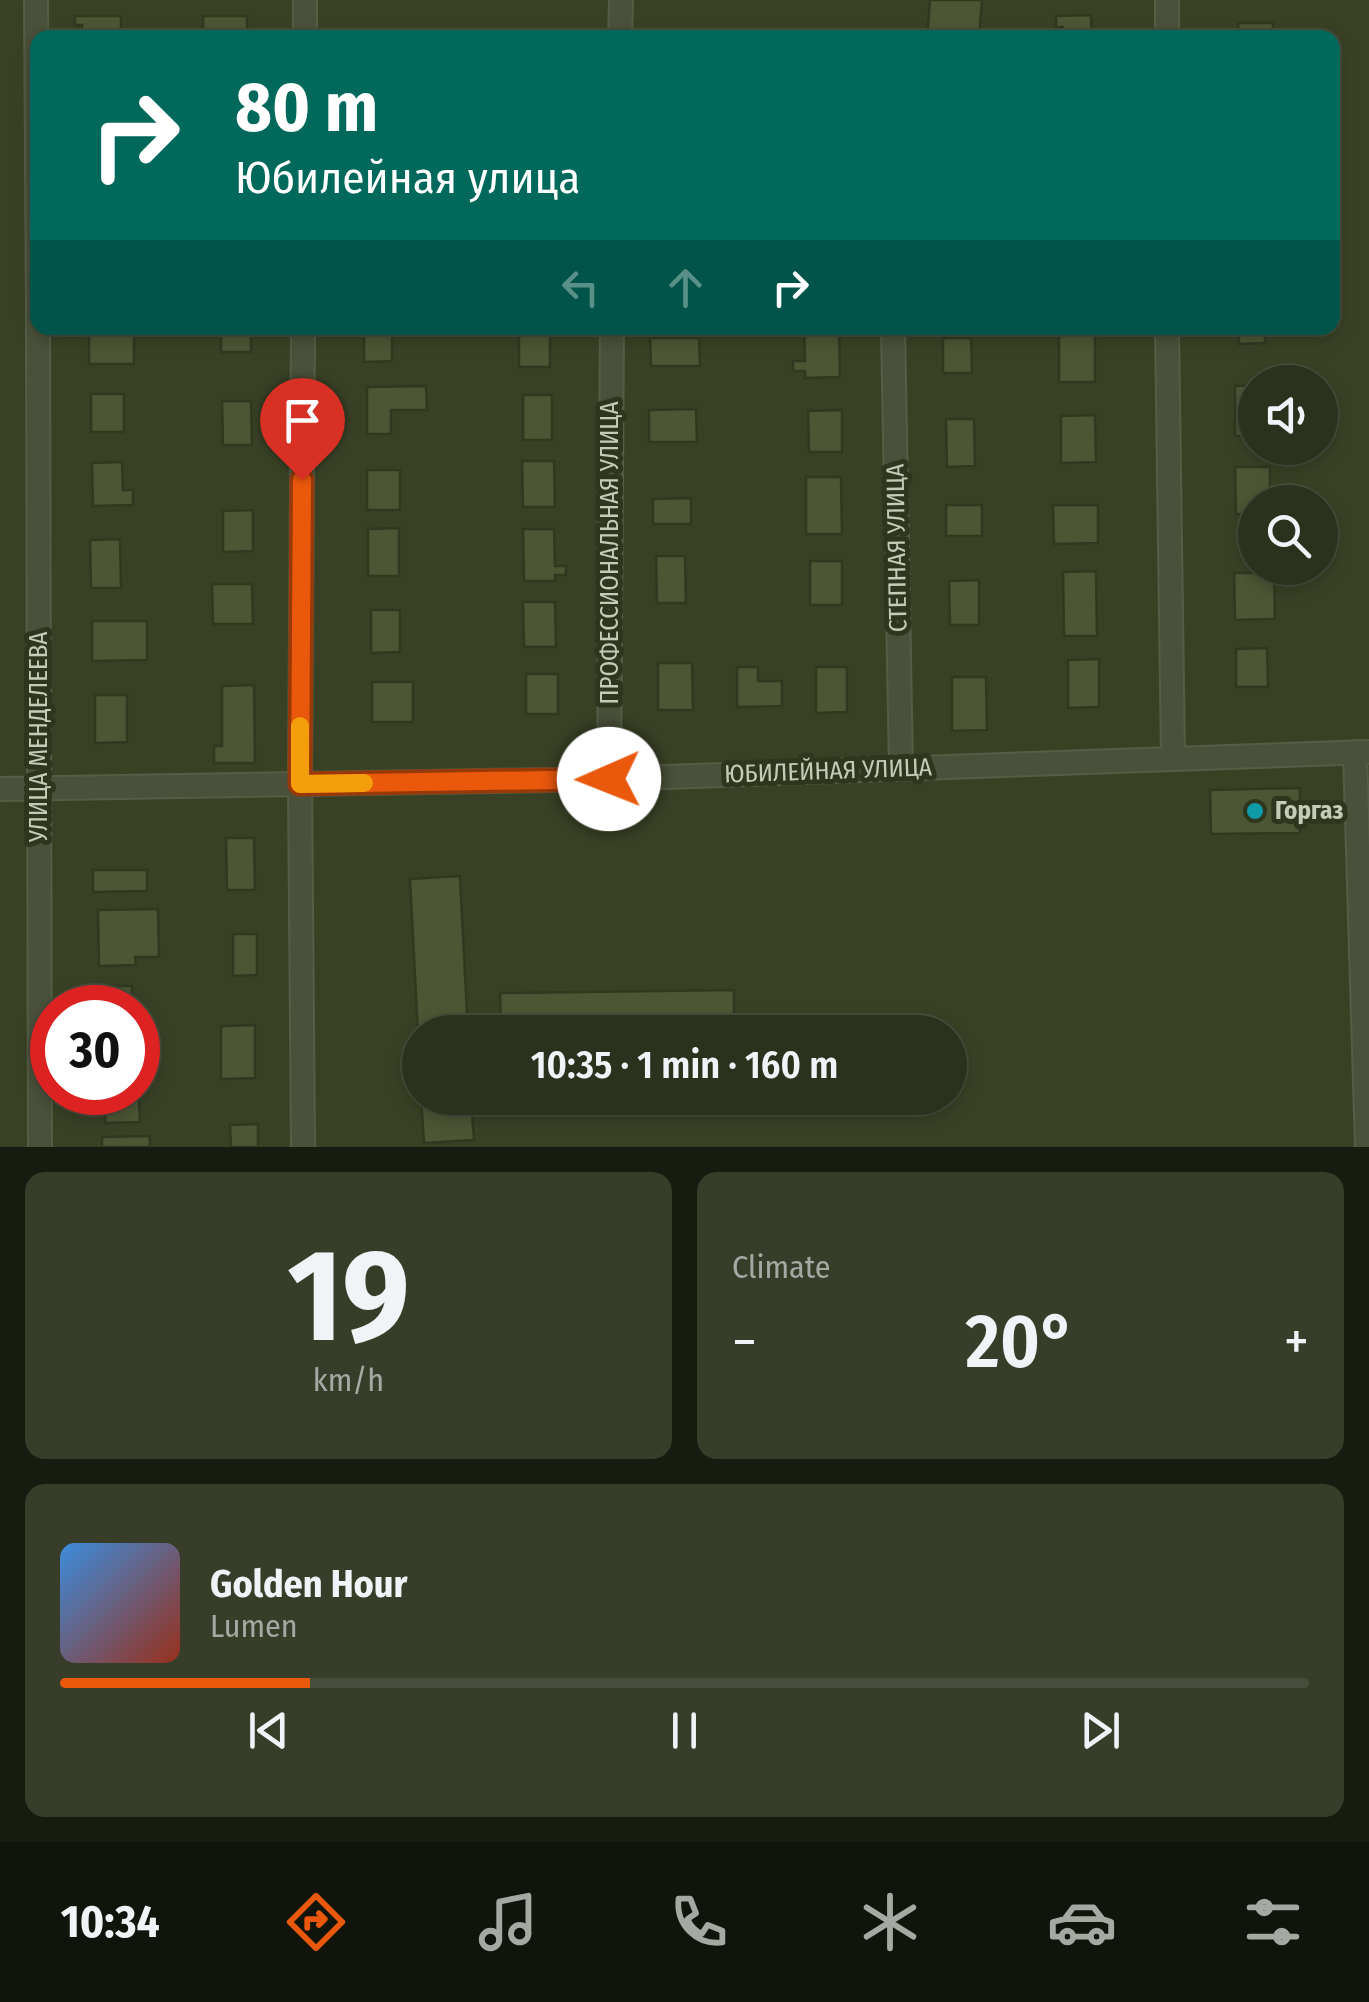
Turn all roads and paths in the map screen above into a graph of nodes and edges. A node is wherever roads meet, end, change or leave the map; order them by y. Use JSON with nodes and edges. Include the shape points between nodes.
{"nodes":[{"id":1,"x":36,"y":0,"type":"edge"},
{"id":2,"x":306,"y":0,"type":"edge"},
{"id":3,"x":621,"y":0,"type":"edge"},
{"id":4,"x":1168,"y":0,"type":"edge"},
{"id":5,"x":36,"y":30,"type":"edge"},
{"id":6,"x":305,"y":30,"type":"edge"},
{"id":7,"x":620,"y":30,"type":"edge"},
{"id":8,"x":1167,"y":30,"type":"edge"},
{"id":9,"x":38,"y":335,"type":"edge"},
{"id":10,"x":303,"y":335,"type":"edge"},
{"id":11,"x":612,"y":335,"type":"edge"},
{"id":12,"x":893,"y":335,"type":"edge"},
{"id":13,"x":1167,"y":335,"type":"edge"},
{"id":14,"x":1362,"y":752,"type":"edge"},
{"id":15,"x":1172,"y":757,"type":"junction"},
{"id":16,"x":901,"y":768,"type":"junction"},
{"id":17,"x":609,"y":779,"type":"junction"},
{"id":18,"x":300,"y":784,"type":"junction"},
{"id":19,"x":39,"y":788,"type":"junction"},
{"id":20,"x":0,"y":789,"type":"edge"},
{"id":21,"x":40,"y":1147,"type":"edge"},
{"id":22,"x":303,"y":1147,"type":"edge"},
{"id":23,"x":1366,"y":1147,"type":"edge"}],
"edges":[{"from":1,"to":5,"type":"street","name":"УЛИЦА МЕНДЕЛЕЕВА"},
{"from":2,"to":6,"type":"street"},
{"from":3,"to":7,"type":"street"},
{"from":4,"to":8,"type":"street"},
{"from":9,"to":19,"type":"street","name":"УЛИЦА МЕНДЕЛЕЕВА"},
{"from":10,"to":18,"type":"street"},
{"from":11,"to":17,"type":"street","name":"ПРОФЕССИОНАЛЬНАЯ УЛИЦА"},
{"from":12,"to":16,"type":"street","name":"СТЕПНАЯ УЛИЦА"},
{"from":13,"to":15,"type":"street"},
{"from":14,"to":15,"type":"street","name":"ЮБИЛЕЙНАЯ УЛИЦА"},
{"from":14,"to":23,"type":"street"},
{"from":15,"to":16,"type":"street","name":"ЮБИЛЕЙНАЯ УЛИЦА"},
{"from":16,"to":17,"type":"street","name":"ЮБИЛЕЙНАЯ УЛИЦА"},
{"from":17,"to":18,"type":"street","name":"ЮБИЛЕЙНАЯ УЛИЦА"},
{"from":18,"to":19,"type":"street","name":"ЮБИЛЕЙНАЯ УЛИЦА"},
{"from":18,"to":22,"type":"street"},
{"from":19,"to":20,"type":"street","name":"ЮБИЛЕЙНАЯ УЛИЦА"},
{"from":19,"to":21,"type":"street","name":"УЛИЦА МЕНДЕЛЕЕВА"}]}
